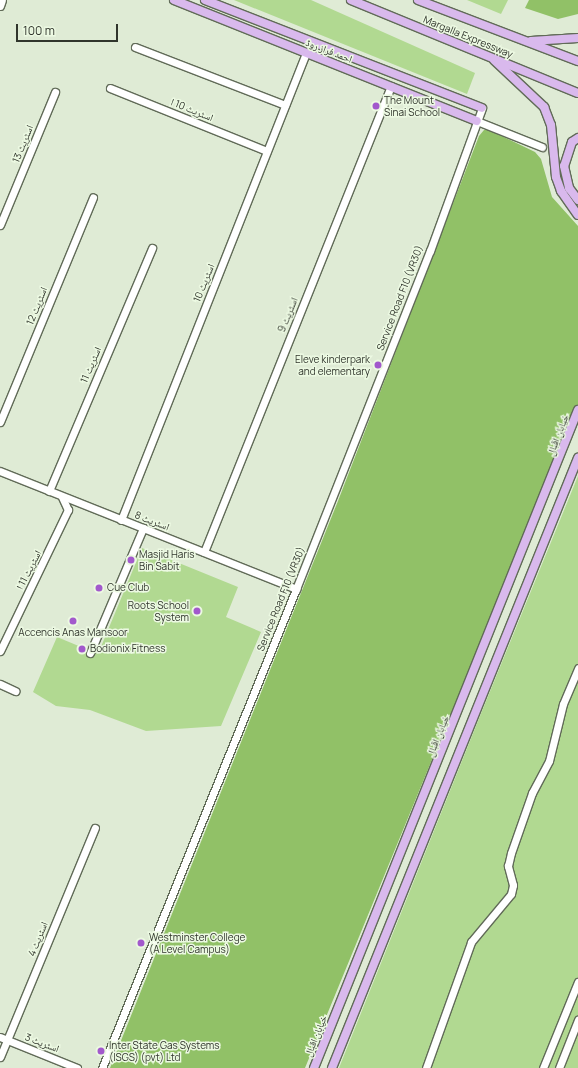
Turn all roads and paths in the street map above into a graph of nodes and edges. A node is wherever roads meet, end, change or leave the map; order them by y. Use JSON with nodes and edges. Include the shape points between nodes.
{"nodes":[{"id":1,"x":2,"y":0,"type":"edge"},
{"id":2,"x":174,"y":0,"type":"edge"},
{"id":3,"x":205,"y":0,"type":"edge"},
{"id":4,"x":351,"y":0,"type":"edge"},
{"id":5,"x":418,"y":0,"type":"edge"},
{"id":6,"x":215,"y":2,"type":"edge"},
{"id":7,"x":0,"y":6,"type":"edge"},
{"id":8,"x":578,"y":38,"type":"edge"},
{"id":9,"x":524,"y":41,"type":"junction"},
{"id":10,"x":135,"y":47,"type":"dead end"},
{"id":11,"x":306,"y":53,"type":"junction"},
{"id":12,"x":491,"y":58,"type":"junction"},
{"id":13,"x":578,"y":61,"type":"edge"},
{"id":14,"x":391,"y":86,"type":"junction"},
{"id":15,"x":110,"y":88,"type":"dead end"},
{"id":16,"x":55,"y":92,"type":"dead end"},
{"id":17,"x":578,"y":93,"type":"edge"},
{"id":18,"x":285,"y":105,"type":"junction"},
{"id":19,"x":482,"y":108,"type":"joint"},
{"id":20,"x":477,"y":121,"type":"junction"},
{"id":21,"x":578,"y":138,"type":"edge"},
{"id":22,"x":542,"y":147,"type":"dead end"},
{"id":23,"x":267,"y":151,"type":"junction"},
{"id":24,"x":93,"y":197,"type":"dead end"},
{"id":25,"x":578,"y":200,"type":"edge"},
{"id":26,"x":578,"y":215,"type":"edge"},
{"id":27,"x":0,"y":225,"type":"edge"},
{"id":28,"x":152,"y":248,"type":"dead end"},
{"id":29,"x":578,"y":410,"type":"edge"},
{"id":30,"x":0,"y":422,"type":"edge"},
{"id":31,"x":578,"y":458,"type":"edge"},
{"id":32,"x":0,"y":471,"type":"edge"},
{"id":33,"x":49,"y":490,"type":"junction"},
{"id":34,"x":62,"y":497,"type":"junction"},
{"id":35,"x":121,"y":520,"type":"junction"},
{"id":36,"x":142,"y":528,"type":"junction"},
{"id":37,"x":204,"y":552,"type":"junction"},
{"id":38,"x":296,"y":590,"type":"junction"},
{"id":39,"x":0,"y":651,"type":"edge"},
{"id":40,"x":90,"y":653,"type":"dead end"},
{"id":41,"x":578,"y":668,"type":"edge"},
{"id":42,"x":0,"y":684,"type":"edge"},
{"id":43,"x":15,"y":691,"type":"dead end"},
{"id":44,"x":95,"y":828,"type":"dead end"},
{"id":45,"x":578,"y":982,"type":"edge"},
{"id":46,"x":578,"y":1020,"type":"edge"},
{"id":47,"x":0,"y":1037,"type":"edge"},
{"id":48,"x":7,"y":1040,"type":"junction"},
{"id":49,"x":0,"y":1057,"type":"edge"},
{"id":50,"x":77,"y":1068,"type":"edge"},
{"id":51,"x":102,"y":1068,"type":"edge"},
{"id":52,"x":314,"y":1068,"type":"edge"},
{"id":53,"x":332,"y":1068,"type":"edge"},
{"id":54,"x":426,"y":1068,"type":"edge"},
{"id":55,"x":543,"y":1068,"type":"edge"},
{"id":56,"x":559,"y":1068,"type":"edge"}],
"edges":[{"from":1,"to":7,"type":"street"},
{"from":2,"to":11,"type":"main road","name":"احمد فراز روڈ"},
{"from":3,"to":6,"type":"main road","name":"احمد فراز روڈ"},
{"from":4,"to":12,"type":"main road","name":"Margalla Expressway"},
{"from":5,"to":9,"type":"main road","name":"Margalla Expressway"},
{"from":6,"to":19,"type":"main road","name":"احمد فراز روڈ"},
{"from":8,"to":9,"type":"main road"},
{"from":9,"to":13,"type":"main road","name":"Margalla Expressway"},
{"from":10,"to":18,"type":"street"},
{"from":11,"to":14,"type":"main road","name":"احمد فراز روڈ"},
{"from":11,"to":18,"type":"street","name":"اسٹریٹ 10"},
{"from":12,"to":17,"type":"main road","name":"Margalla Expressway"},
{"from":12,"to":26,"type":"main road","via":[[544,107],[551,125],[556,177],[560,191]]},
{"from":14,"to":20,"type":"main road","name":"احمد فراز روڈ"},
{"from":14,"to":37,"type":"street","name":"اسٹریٹ 9"},
{"from":15,"to":23,"type":"street","name":"اسٹریٹ 10 ا"},
{"from":16,"to":27,"type":"street","name":"اسٹریٹ 13"},
{"from":18,"to":23,"type":"street","name":"اسٹریٹ 10"},
{"from":19,"to":20,"type":"street","name":"Service Road F10 (VR30)"},
{"from":20,"to":22,"type":"street"},
{"from":20,"to":38,"type":"street","name":"Service Road F10 (VR30)"},
{"from":21,"to":25,"type":"main road","via":[[572,142],[564,166],[569,188]]},
{"from":23,"to":35,"type":"street","name":"اسٹریٹ 10"},
{"from":24,"to":30,"type":"street","name":"اسٹریٹ 12"},
{"from":28,"to":33,"type":"street","name":"اسٹریٹ 11"},
{"from":29,"to":52,"type":"main road","name":"خیابان اقبال"},
{"from":31,"to":53,"type":"main road"},
{"from":32,"to":33,"type":"street","name":"اسٹریٹ 8"},
{"from":33,"to":34,"type":"street","name":"اسٹریٹ 8"},
{"from":34,"to":35,"type":"street","name":"اسٹریٹ 8"},
{"from":34,"to":39,"type":"street","name":"اسٹریٹ 11 ا","via":[[68,510]]},
{"from":35,"to":36,"type":"street","name":"اسٹریٹ 8"},
{"from":36,"to":37,"type":"street","name":"اسٹریٹ 8"},
{"from":36,"to":40,"type":"street"},
{"from":37,"to":38,"type":"street","name":"اسٹریٹ 8"},
{"from":38,"to":51,"type":"street","name":"Service Road F10 (VR30)"},
{"from":41,"to":54,"type":"street","via":[[563,704],[549,761],[532,793],[511,853],[508,866],[513,885],[511,894],[471,942]]},
{"from":42,"to":43,"type":"street"},
{"from":44,"to":48,"type":"street","name":"اسٹریٹ 4"},
{"from":45,"to":55,"type":"street"},
{"from":46,"to":56,"type":"street"},
{"from":47,"to":48,"type":"street","name":"اسٹریٹ 3"},
{"from":48,"to":49,"type":"street","name":"اسٹریٹ 4"},
{"from":48,"to":50,"type":"street","name":"اسٹریٹ 3"}]}
